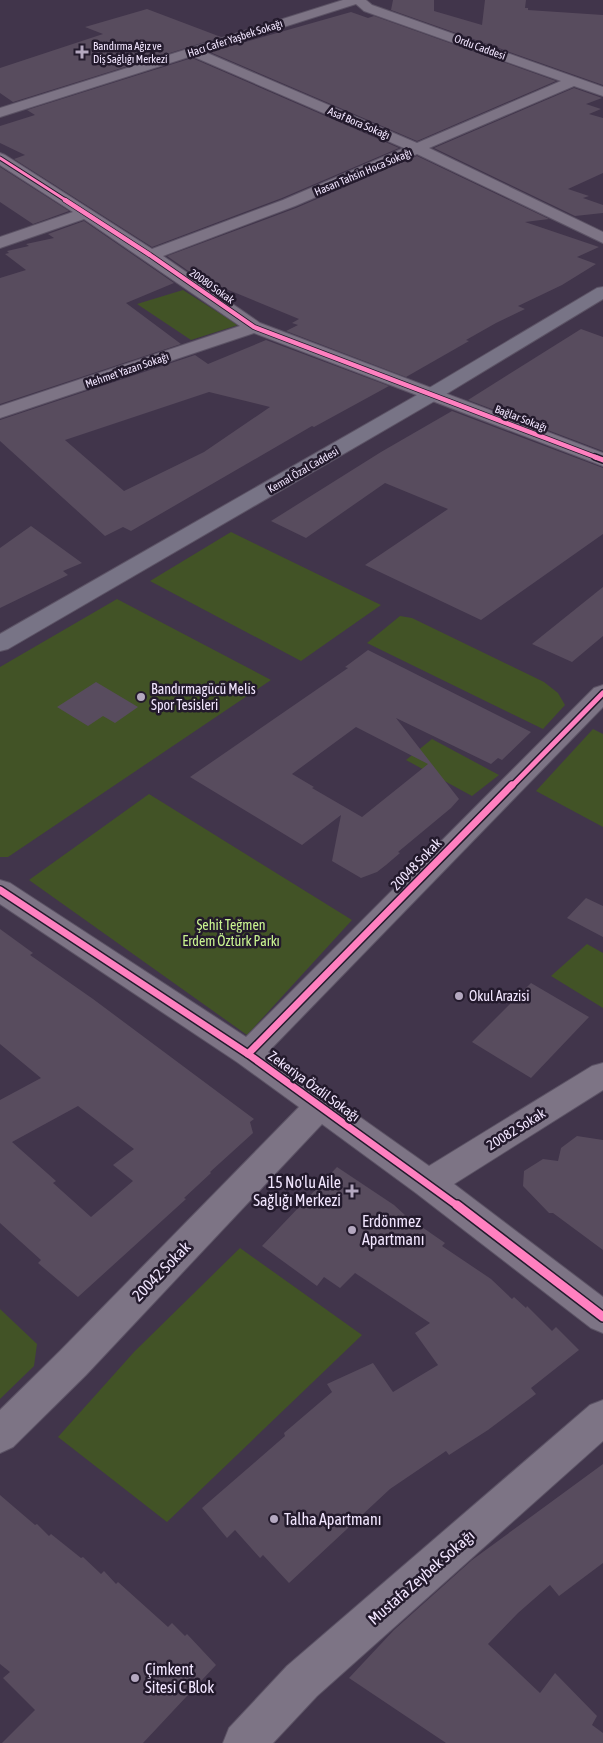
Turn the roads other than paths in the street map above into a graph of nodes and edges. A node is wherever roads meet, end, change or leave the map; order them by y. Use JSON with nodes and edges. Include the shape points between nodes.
{"nodes":[{"id":1,"x":356,"y":0,"type":"edge"},
{"id":2,"x":360,"y":0,"type":"edge"},
{"id":3,"x":193,"y":52,"type":"junction"},
{"id":4,"x":574,"y":81,"type":"junction"},
{"id":5,"x":603,"y":92,"type":"edge"},
{"id":6,"x":0,"y":113,"type":"edge"},
{"id":7,"x":419,"y":149,"type":"junction"},
{"id":8,"x":0,"y":158,"type":"edge"},
{"id":9,"x":84,"y":214,"type":"junction"},
{"id":10,"x":603,"y":238,"type":"edge"},
{"id":11,"x":0,"y":243,"type":"edge"},
{"id":12,"x":150,"y":255,"type":"junction"},
{"id":13,"x":603,"y":292,"type":"edge"},
{"id":14,"x":254,"y":327,"type":"junction"},
{"id":15,"x":431,"y":395,"type":"junction"},
{"id":16,"x":0,"y":412,"type":"edge"},
{"id":17,"x":603,"y":460,"type":"edge"},
{"id":18,"x":0,"y":644,"type":"edge"},
{"id":19,"x":603,"y":693,"type":"edge"},
{"id":20,"x":0,"y":890,"type":"edge"},
{"id":21,"x":248,"y":1054,"type":"junction"},
{"id":22,"x":603,"y":1075,"type":"edge"},
{"id":23,"x":320,"y":1106,"type":"junction"},
{"id":24,"x":428,"y":1183,"type":"junction"},
{"id":25,"x":603,"y":1317,"type":"edge"},
{"id":26,"x":603,"y":1417,"type":"edge"},
{"id":27,"x":0,"y":1435,"type":"edge"},
{"id":28,"x":244,"y":1743,"type":"edge"}],
"edges":[{"from":1,"to":3,"type":"street","name":"Hacı Cafer Yaşbek Sokağı"},
{"from":2,"to":4,"type":"street","name":"Ordu Caddesi","via":[[368,8]]},
{"from":3,"to":6,"type":"street","name":"Hacı Cafer Yaşbek Sokağı"},
{"from":3,"to":7,"type":"street","name":"Asaf Bora Sokağı"},
{"from":4,"to":5,"type":"street","name":"Ordu Caddesi"},
{"from":4,"to":7,"type":"street","name":"Hasan Tahsin Hoca Sokağı"},
{"from":7,"to":10,"type":"street","name":"Asaf Bora Sokağı"},
{"from":7,"to":12,"type":"street","name":"Hasan Tahsin Hoca Sokağı","via":[[289,203]]},
{"from":8,"to":9,"type":"street","name":"20080 Sokak"},
{"from":9,"to":11,"type":"street"},
{"from":9,"to":12,"type":"street","name":"20080 Sokak"},
{"from":12,"to":14,"type":"street","name":"20080 Sokak"},
{"from":13,"to":15,"type":"main road","name":"Kemal Özal Caddesi"},
{"from":14,"to":15,"type":"street","name":"20080 Sokak"},
{"from":14,"to":16,"type":"street","name":"Mehmet Yazan Sokağı"},
{"from":15,"to":17,"type":"street","name":"Bağlar Sokağı"},
{"from":15,"to":18,"type":"main road","name":"Kemal Özal Caddesi"},
{"from":19,"to":21,"type":"street","name":"20048 Sokak"},
{"from":20,"to":21,"type":"street","name":"Zekeriya Özdil Sokağı"},
{"from":21,"to":23,"type":"street","name":"Zekeriya Özdil Sokağı"},
{"from":22,"to":24,"type":"street","name":"20082 Sokak"},
{"from":23,"to":24,"type":"street","name":"Zekeriya Özdil Sokağı"},
{"from":23,"to":27,"type":"street","name":"20042 Sokak"},
{"from":24,"to":25,"type":"street","name":"Zekeriya Özdil Sokağı"},
{"from":26,"to":28,"type":"street","name":"Mustafa Zeybek Sokağı","via":[[302,1681]]}]}
